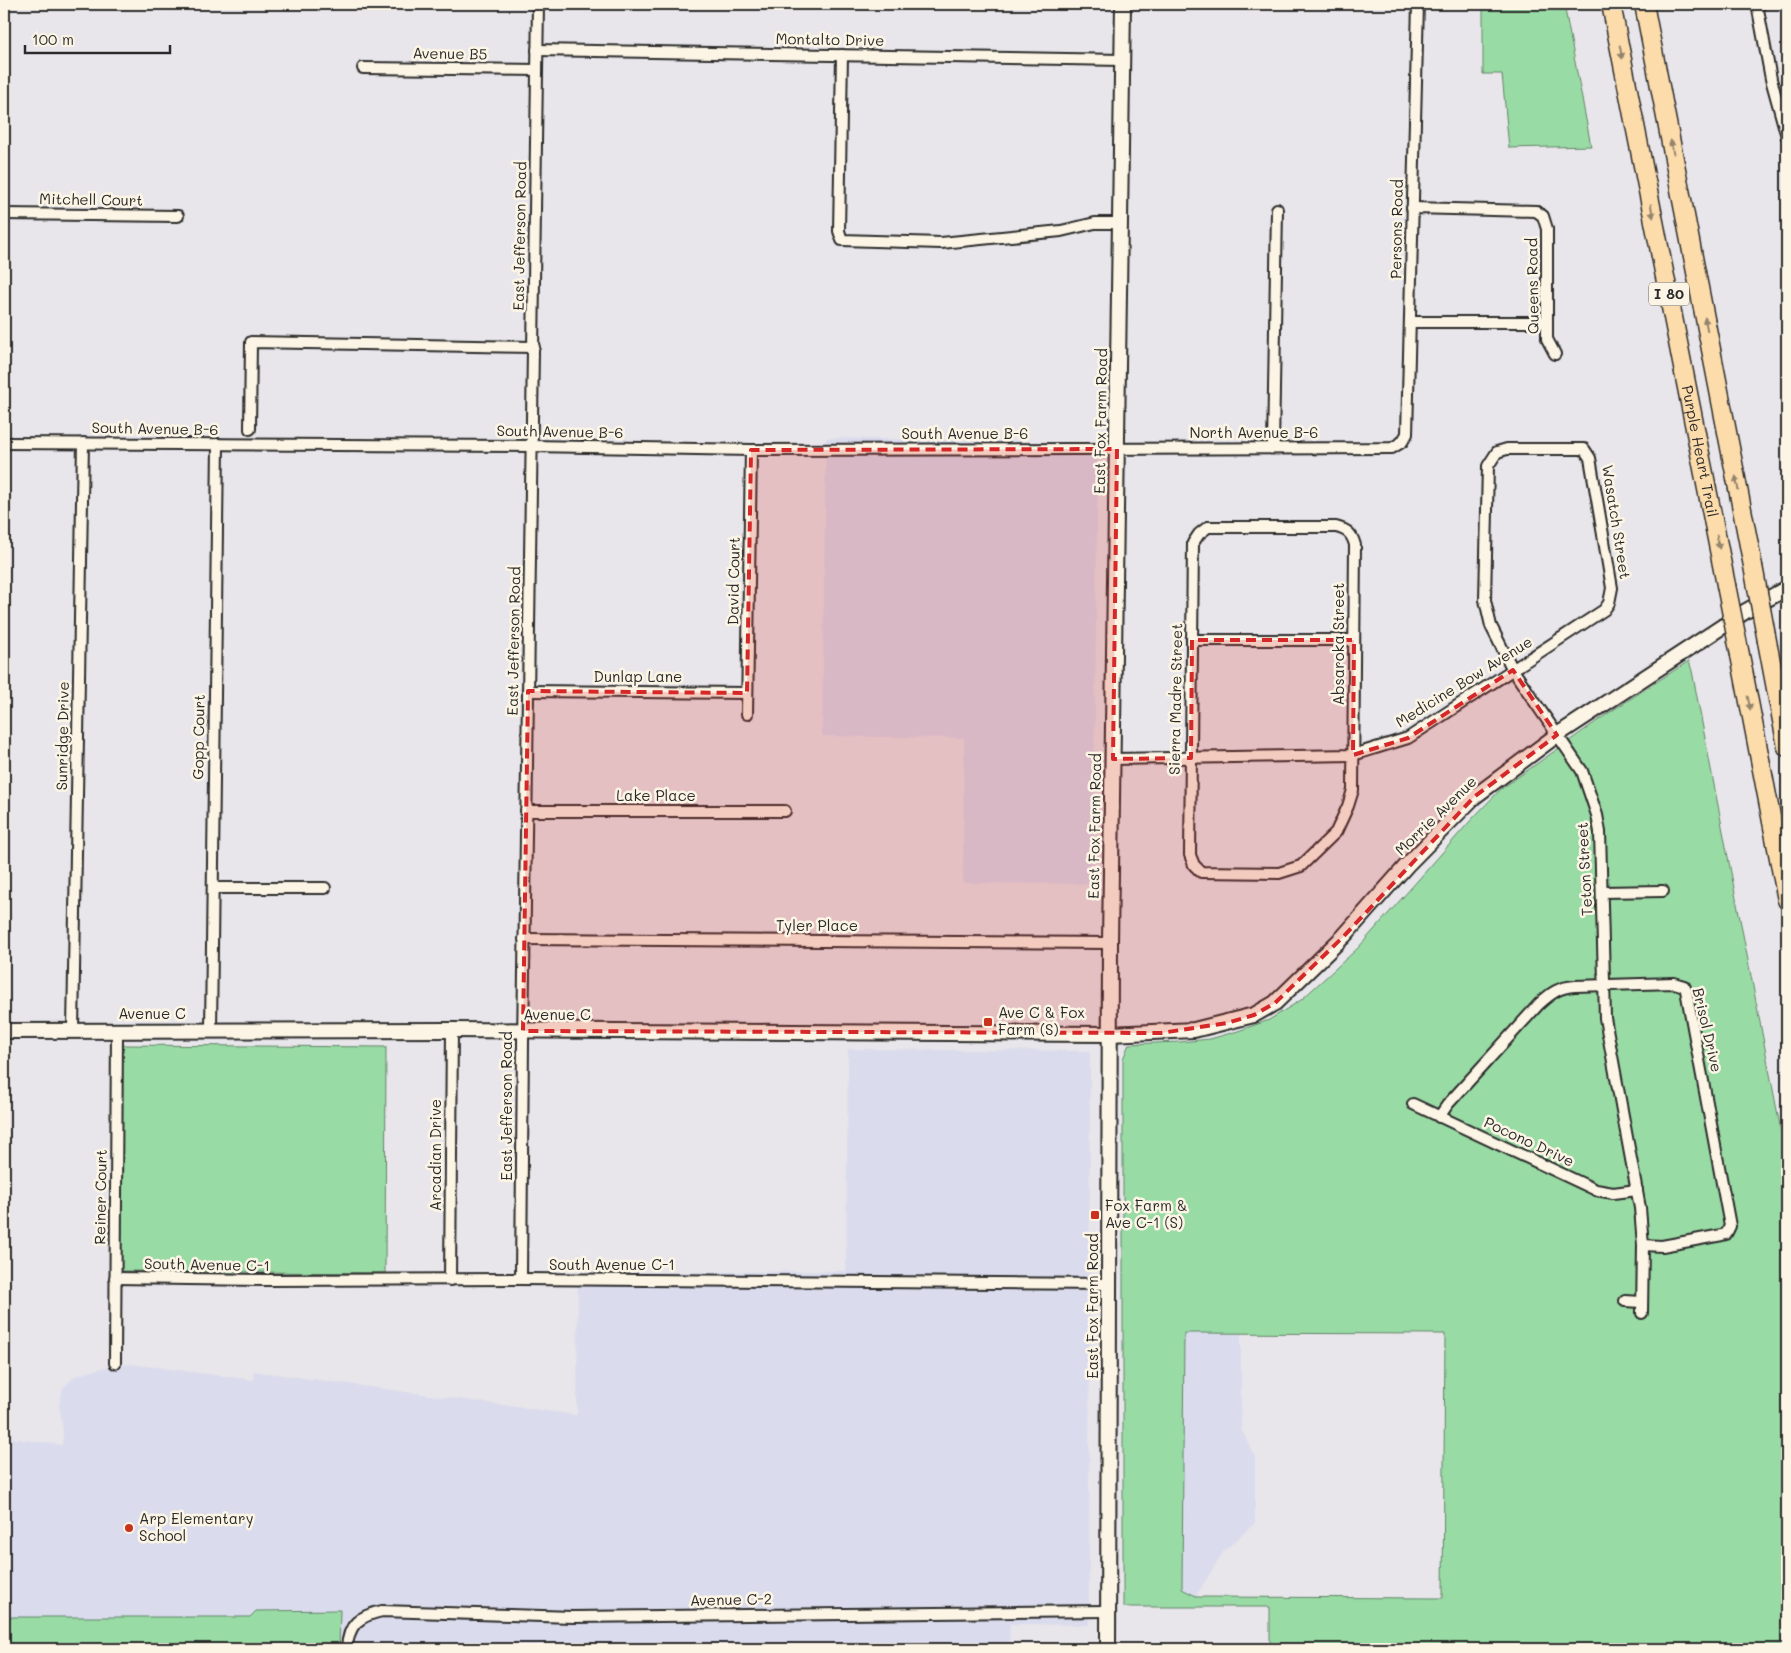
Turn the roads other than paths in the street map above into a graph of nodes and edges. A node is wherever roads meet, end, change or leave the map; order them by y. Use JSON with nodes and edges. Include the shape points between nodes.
{"nodes":[{"id":1,"x":538,"y":4,"type":"edge"},
{"id":2,"x":1123,"y":4,"type":"edge"},
{"id":3,"x":1418,"y":4,"type":"edge"},
{"id":4,"x":1611,"y":4,"type":"edge"},
{"id":5,"x":1644,"y":4,"type":"edge"},
{"id":6,"x":1757,"y":4,"type":"edge"},
{"id":7,"x":537,"y":50,"type":"junction"},
{"id":8,"x":842,"y":55,"type":"junction"},
{"id":9,"x":1122,"y":60,"type":"junction"},
{"id":10,"x":363,"y":68,"type":"dead end"},
{"id":11,"x":537,"y":70,"type":"junction"},
{"id":12,"x":1787,"y":137,"type":"edge"},
{"id":13,"x":1412,"y":208,"type":"junction"},
{"id":14,"x":1276,"y":209,"type":"dead end"},
{"id":15,"x":4,"y":214,"type":"edge"},
{"id":16,"x":178,"y":216,"type":"dead end"},
{"id":17,"x":1120,"y":223,"type":"junction"},
{"id":18,"x":1410,"y":322,"type":"junction"},
{"id":19,"x":1546,"y":322,"type":"junction"},
{"id":20,"x":534,"y":347,"type":"junction"},
{"id":21,"x":1555,"y":354,"type":"dead end"},
{"id":22,"x":250,"y":429,"type":"dead end"},
{"id":23,"x":4,"y":443,"type":"edge"},
{"id":24,"x":83,"y":443,"type":"junction"},
{"id":25,"x":218,"y":444,"type":"junction"},
{"id":26,"x":532,"y":446,"type":"junction"},
{"id":27,"x":1273,"y":448,"type":"junction"},
{"id":28,"x":1392,"y":448,"type":"joint"},
{"id":29,"x":1117,"y":449,"type":"junction"},
{"id":30,"x":751,"y":450,"type":"junction"},
{"id":31,"x":1497,"y":452,"type":"joint"},
{"id":32,"x":1352,"y":534,"type":"joint"},
{"id":33,"x":1787,"y":588,"type":"edge"},
{"id":34,"x":1609,"y":603,"type":"joint"},
{"id":35,"x":1192,"y":640,"type":"junction"},
{"id":36,"x":1354,"y":640,"type":"junction"},
{"id":37,"x":1513,"y":670,"type":"junction"},
{"id":38,"x":528,"y":691,"type":"junction"},
{"id":39,"x":747,"y":693,"type":"junction"},
{"id":40,"x":747,"y":714,"type":"dead end"},
{"id":41,"x":1557,"y":735,"type":"junction"},
{"id":42,"x":1787,"y":747,"type":"edge"},
{"id":43,"x":1353,"y":755,"type":"junction"},
{"id":44,"x":1191,"y":758,"type":"junction"},
{"id":45,"x":1112,"y":759,"type":"junction"},
{"id":46,"x":786,"y":811,"type":"dead end"},
{"id":47,"x":526,"y":812,"type":"junction"},
{"id":48,"x":1190,"y":856,"type":"joint"},
{"id":49,"x":213,"y":888,"type":"junction"},
{"id":50,"x":325,"y":888,"type":"dead end"},
{"id":51,"x":1663,"y":891,"type":"dead end"},
{"id":52,"x":1602,"y":892,"type":"junction"},
{"id":53,"x":1787,"y":900,"type":"edge"},
{"id":54,"x":524,"y":939,"type":"junction"},
{"id":55,"x":1110,"y":943,"type":"junction"},
{"id":56,"x":1604,"y":985,"type":"junction"},
{"id":57,"x":73,"y":1030,"type":"junction"},
{"id":58,"x":211,"y":1030,"type":"junction"},
{"id":59,"x":452,"y":1030,"type":"junction"},
{"id":60,"x":4,"y":1031,"type":"edge"},
{"id":61,"x":117,"y":1031,"type":"junction"},
{"id":62,"x":523,"y":1031,"type":"junction"},
{"id":63,"x":1110,"y":1034,"type":"junction"},
{"id":64,"x":1413,"y":1104,"type":"dead end"},
{"id":65,"x":1439,"y":1117,"type":"junction"},
{"id":66,"x":1637,"y":1190,"type":"junction"},
{"id":67,"x":1643,"y":1244,"type":"junction"},
{"id":68,"x":115,"y":1278,"type":"junction"},
{"id":69,"x":521,"y":1279,"type":"junction"},
{"id":70,"x":450,"y":1280,"type":"junction"},
{"id":71,"x":1109,"y":1284,"type":"junction"},
{"id":72,"x":1625,"y":1301,"type":"dead end"},
{"id":73,"x":1642,"y":1302,"type":"junction"},
{"id":74,"x":1642,"y":1313,"type":"dead end"},
{"id":75,"x":115,"y":1363,"type":"dead end"},
{"id":76,"x":1108,"y":1610,"type":"junction"},
{"id":77,"x":347,"y":1649,"type":"edge"},
{"id":78,"x":1108,"y":1649,"type":"edge"}],
"edges":[{"from":1,"to":7,"type":"street","name":"East Jefferson Road"},
{"from":2,"to":9,"type":"main road","name":"East Fox Farm Road"},
{"from":3,"to":13,"type":"street","name":"Persons Road"},
{"from":4,"to":53,"type":"highway","name":"Purple Heart Trail","number":"I 80","one_way":true,"bridge":true},
{"from":42,"to":5,"type":"highway","name":"Purple Heart Trail","number":"I 80","one_way":true,"bridge":true},
{"from":6,"to":12,"type":"street","via":[[1771,79]]},
{"from":7,"to":8,"type":"street","name":"Montalto Drive"},
{"from":7,"to":11,"type":"street","name":"East Jefferson Road"},
{"from":8,"to":9,"type":"street","name":"Montalto Drive"},
{"from":8,"to":17,"type":"street","via":[[839,231],[842,240],[941,243],[1061,231],[1095,223]]},
{"from":9,"to":17,"type":"main road","name":"East Fox Farm Road"},
{"from":10,"to":11,"type":"street","name":"Avenue B5"},
{"from":11,"to":20,"type":"street","name":"East Jefferson Road"},
{"from":13,"to":18,"type":"street","name":"Persons Road"},
{"from":13,"to":19,"type":"street","name":"Queens Road","via":[[1536,211],[1543,216],[1547,229]]},
{"from":14,"to":27,"type":"street"},
{"from":15,"to":16,"type":"street","name":"Mitchell Court"},
{"from":17,"to":29,"type":"main road","name":"East Fox Farm Road"},
{"from":18,"to":19,"type":"street"},
{"from":18,"to":28,"type":"street","name":"Persons Road","via":[[1407,434]]},
{"from":19,"to":21,"type":"street","name":"Queens Road","via":[[1547,339]]},
{"from":20,"to":22,"type":"street","via":[[251,342]]},
{"from":20,"to":26,"type":"street","name":"East Jefferson Road"},
{"from":23,"to":24,"type":"street","name":"South Avenue B-6"},
{"from":24,"to":25,"type":"street","name":"South Avenue B-6"},
{"from":24,"to":57,"type":"street","name":"Sunridge Drive"},
{"from":25,"to":26,"type":"street","name":"South Avenue B-6"},
{"from":25,"to":49,"type":"street","name":"Gopp Court"},
{"from":26,"to":30,"type":"street","name":"South Avenue B-6"},
{"from":26,"to":38,"type":"street","name":"East Jefferson Road"},
{"from":27,"to":28,"type":"street","name":"North Avenue B-6"},
{"from":27,"to":29,"type":"street","name":"North Avenue B-6"},
{"from":29,"to":30,"type":"street","name":"South Avenue B-6"},
{"from":29,"to":45,"type":"main road","name":"East Fox Farm Road"},
{"from":30,"to":39,"type":"street","name":"David Court"},
{"from":31,"to":34,"type":"street","name":"Wasatch Street","via":[[1507,449],[1584,449],[1590,458],[1612,588]]},
{"from":31,"to":37,"type":"street","name":"Teton Street","via":[[1488,466],[1485,600],[1491,626]]},
{"from":32,"to":35,"type":"street","name":"Sierra Madre Street","via":[[1336,526],[1208,527],[1193,543]]},
{"from":32,"to":36,"type":"street","name":"Absaroka Street","via":[[1355,545]]},
{"from":33,"to":41,"type":"main road","name":"Morrie Avenue","via":[[1746,611]]},
{"from":34,"to":37,"type":"street","name":"Medicine Bow Avenue","via":[[1604,610]]},
{"from":35,"to":36,"type":"street"},
{"from":35,"to":44,"type":"street","name":"Sierra Madre Street"},
{"from":36,"to":43,"type":"street","name":"Absaroka Street"},
{"from":37,"to":41,"type":"street","name":"Teton Street"},
{"from":37,"to":43,"type":"street","name":"Medicine Bow Avenue","via":[[1408,738]]},
{"from":38,"to":39,"type":"street","name":"Dunlap Lane"},
{"from":38,"to":47,"type":"street","name":"East Jefferson Road"},
{"from":39,"to":40,"type":"street","name":"David Court"},
{"from":41,"to":52,"type":"street","name":"Teton Street","via":[[1582,771],[1598,815]]},
{"from":41,"to":63,"type":"main road","name":"Morrie Avenue","via":[[1474,797],[1344,936],[1275,1003],[1254,1015],[1194,1030]]},
{"from":43,"to":44,"type":"street","name":"Medicine Bow Avenue"},
{"from":43,"to":48,"type":"street","name":"Absaroka Street","via":[[1353,790],[1336,832],[1301,866],[1279,873],[1201,872]]},
{"from":44,"to":45,"type":"street","name":"Medicine Bow Avenue"},
{"from":44,"to":48,"type":"street","name":"Sierra Madre Street"},
{"from":45,"to":55,"type":"main road","name":"East Fox Farm Road"},
{"from":46,"to":47,"type":"street","name":"Lake Place"},
{"from":47,"to":54,"type":"street","name":"East Jefferson Road"},
{"from":49,"to":50,"type":"street"},
{"from":49,"to":58,"type":"street","name":"Gopp Court"},
{"from":51,"to":52,"type":"street"},
{"from":52,"to":56,"type":"street","name":"Teton Street"},
{"from":54,"to":55,"type":"street","name":"Tyler Place"},
{"from":54,"to":62,"type":"street","name":"East Jefferson Road"},
{"from":55,"to":63,"type":"main road","name":"East Fox Farm Road"},
{"from":56,"to":65,"type":"street","name":"Brisol Drive","via":[[1564,987],[1549,995]]},
{"from":56,"to":66,"type":"street","name":"Teton Street","via":[[1606,1026]]},
{"from":56,"to":67,"type":"street","name":"Brisol Drive","via":[[1674,983],[1684,986],[1730,1226],[1722,1236],[1662,1246]]},
{"from":57,"to":60,"type":"main road","name":"Avenue C"},
{"from":57,"to":61,"type":"main road","name":"Avenue C"},
{"from":58,"to":59,"type":"main road","name":"Avenue C"},
{"from":58,"to":61,"type":"main road","name":"Avenue C"},
{"from":59,"to":62,"type":"main road","name":"Avenue C"},
{"from":59,"to":70,"type":"street","name":"Arcadian Drive"},
{"from":61,"to":68,"type":"street","name":"Reiner Court"},
{"from":62,"to":63,"type":"main road","name":"Avenue C"},
{"from":62,"to":69,"type":"street","name":"East Jefferson Road"},
{"from":63,"to":71,"type":"main road","name":"East Fox Farm Road"},
{"from":64,"to":65,"type":"street","name":"Pocono Drive"},
{"from":65,"to":66,"type":"street","name":"Pocono Drive","via":[[1596,1190],[1613,1193]]},
{"from":66,"to":67,"type":"street","name":"Teton Street"},
{"from":67,"to":73,"type":"street","name":"Teton Street"},
{"from":68,"to":70,"type":"street","name":"South Avenue C-1"},
{"from":68,"to":75,"type":"street","name":"Reiner Court"},
{"from":69,"to":70,"type":"street","name":"South Avenue C-1"},
{"from":69,"to":71,"type":"street","name":"South Avenue C-1"},
{"from":71,"to":76,"type":"main road","name":"East Fox Farm Road"},
{"from":72,"to":73,"type":"street"},
{"from":73,"to":74,"type":"street","name":"Teton Street"},
{"from":76,"to":77,"type":"street","name":"Avenue C-2","via":[[573,1617],[398,1610],[369,1614],[357,1620]]},
{"from":76,"to":78,"type":"main road","name":"East Fox Farm Road"}]}
